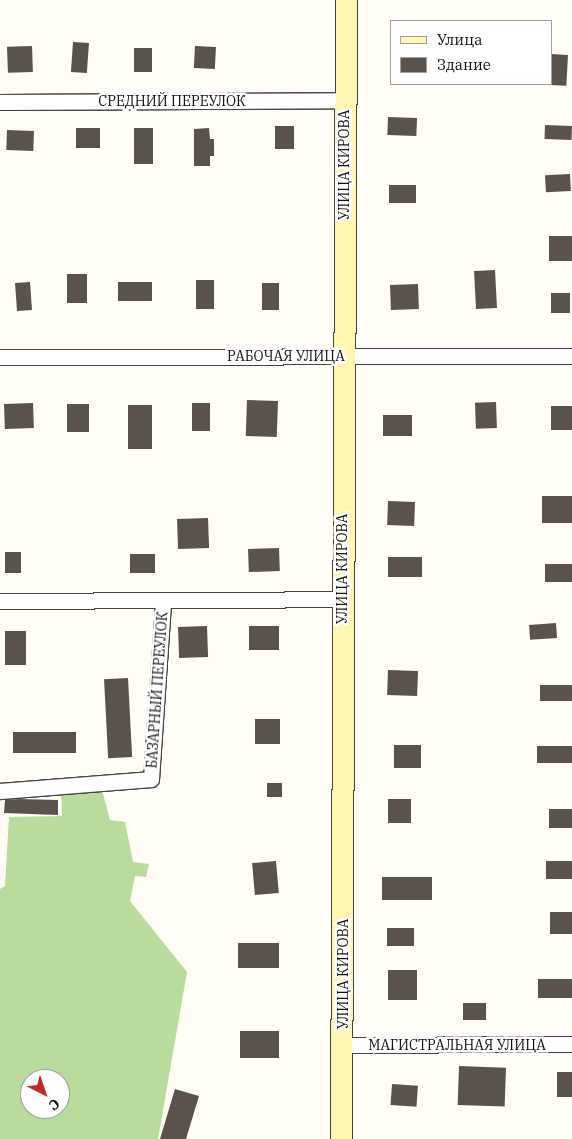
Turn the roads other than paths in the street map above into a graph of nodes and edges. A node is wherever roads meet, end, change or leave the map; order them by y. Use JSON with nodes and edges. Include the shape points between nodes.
{"nodes":[{"id":1,"x":346,"y":0,"type":"edge"},
{"id":2,"x":344,"y":100,"type":"junction"},
{"id":3,"x":0,"y":102,"type":"edge"},
{"id":4,"x":0,"y":356,"type":"edge"},
{"id":5,"x":344,"y":356,"type":"junction"},
{"id":6,"x":572,"y":356,"type":"edge"},
{"id":7,"x":342,"y":599,"type":"junction"},
{"id":8,"x":163,"y":601,"type":"junction"},
{"id":9,"x":0,"y":602,"type":"edge"},
{"id":10,"x":0,"y":792,"type":"edge"},
{"id":11,"x":572,"y":1044,"type":"edge"},
{"id":12,"x":343,"y":1045,"type":"junction"},
{"id":13,"x":341,"y":1139,"type":"edge"}],
"edges":[{"from":1,"to":2,"type":"main road","name":"УЛИЦА КИРОВА"},
{"from":2,"to":3,"type":"street","name":"СРЕДНИЙ ПЕРЕУЛОК"},
{"from":2,"to":5,"type":"main road","name":"УЛИЦА КИРОВА"},
{"from":4,"to":5,"type":"street","name":"РАБОЧАЯ УЛИЦА"},
{"from":5,"to":6,"type":"street","name":"РАБОЧАЯ УЛИЦА"},
{"from":5,"to":7,"type":"main road","name":"УЛИЦА КИРОВА"},
{"from":7,"to":8,"type":"street","name":"БАЗАРНЫЙ ПЕРЕУЛОК"},
{"from":7,"to":12,"type":"main road","name":"УЛИЦА КИРОВА"},
{"from":8,"to":9,"type":"street","name":"БАЗАРНЫЙ ПЕРЕУЛОК"},
{"from":8,"to":10,"type":"street","name":"БАЗАРНЫЙ ПЕРЕУЛОК","via":[[151,779]]},
{"from":11,"to":12,"type":"street","name":"МАГИСТРАЛЬНАЯ УЛИЦА"},
{"from":12,"to":13,"type":"main road","name":"УЛИЦА КИРОВА"}]}
